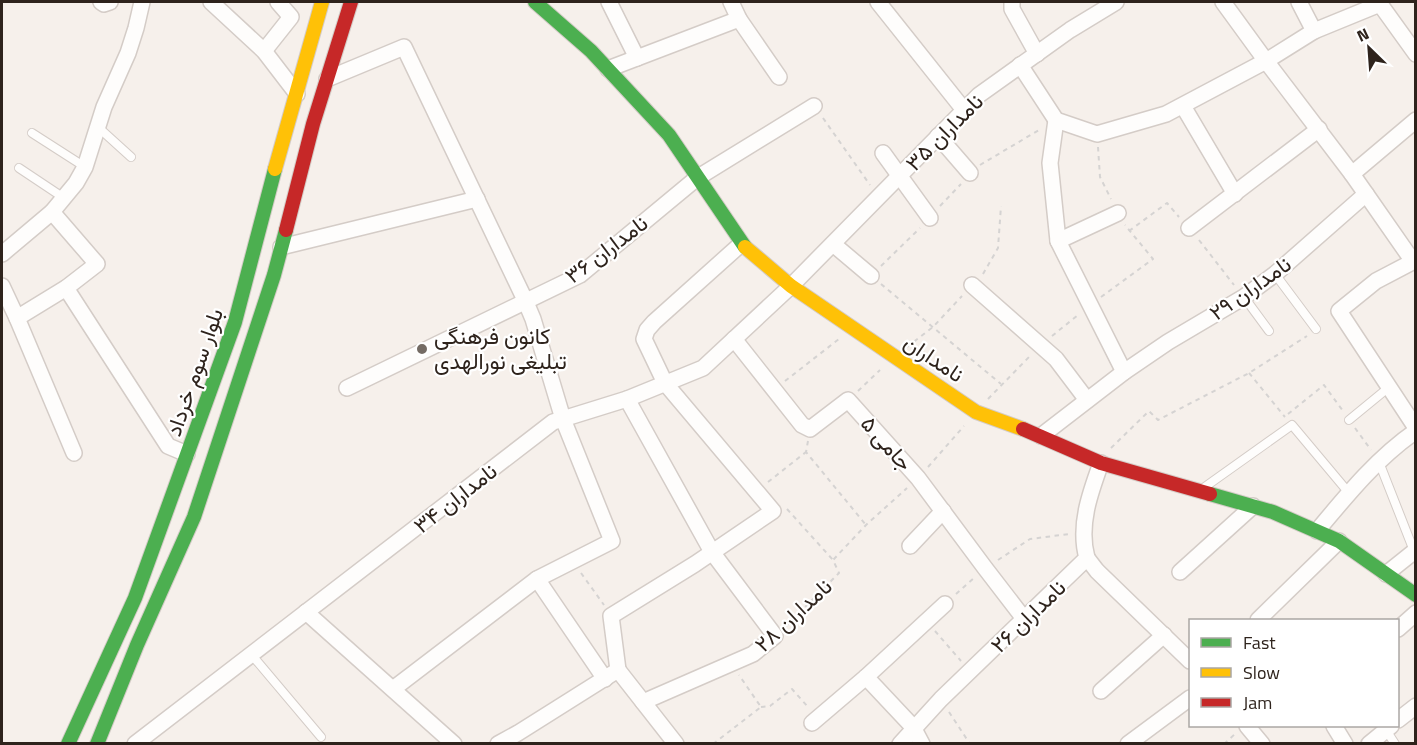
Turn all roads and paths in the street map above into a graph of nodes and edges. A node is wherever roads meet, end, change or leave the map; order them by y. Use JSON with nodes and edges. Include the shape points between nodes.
{"nodes":[{"id":1,"x":100,"y":2,"type":"edge"},
{"id":2,"x":110,"y":2,"type":"edge"},
{"id":3,"x":142,"y":2,"type":"edge"},
{"id":4,"x":211,"y":2,"type":"edge"},
{"id":5,"x":278,"y":2,"type":"edge"},
{"id":6,"x":322,"y":2,"type":"edge"},
{"id":7,"x":351,"y":2,"type":"edge"},
{"id":8,"x":535,"y":2,"type":"edge"},
{"id":9,"x":609,"y":2,"type":"edge"},
{"id":10,"x":731,"y":2,"type":"edge"},
{"id":11,"x":878,"y":2,"type":"edge"},
{"id":12,"x":1012,"y":2,"type":"edge"},
{"id":13,"x":1116,"y":2,"type":"edge"},
{"id":14,"x":1223,"y":2,"type":"edge"},
{"id":15,"x":1299,"y":2,"type":"edge"},
{"id":16,"x":739,"y":19,"type":"junction"},
{"id":17,"x":1314,"y":31,"type":"junction"},
{"id":18,"x":264,"y":51,"type":"junction"},
{"id":19,"x":1037,"y":54,"type":"junction"},
{"id":20,"x":1416,"y":54,"type":"edge"},
{"id":21,"x":637,"y":58,"type":"junction"},
{"id":22,"x":1266,"y":61,"type":"junction"},
{"id":23,"x":1020,"y":65,"type":"junction"},
{"id":24,"x":608,"y":69,"type":"junction"},
{"id":25,"x":779,"y":77,"type":"dead end"},
{"id":26,"x":327,"y":79,"type":"junction"},
{"id":27,"x":297,"y":94,"type":"junction"},
{"id":28,"x":814,"y":106,"type":"joint"},
{"id":29,"x":1183,"y":106,"type":"junction"},
{"id":30,"x":964,"y":110,"type":"junction"},
{"id":31,"x":1056,"y":120,"type":"junction"},
{"id":32,"x":1416,"y":120,"type":"edge"},
{"id":33,"x":99,"y":128,"type":"junction"},
{"id":34,"x":1319,"y":129,"type":"junction"},
{"id":35,"x":32,"y":133,"type":"dead end"},
{"id":36,"x":938,"y":136,"type":"junction"},
{"id":37,"x":883,"y":153,"type":"dead end"},
{"id":38,"x":131,"y":157,"type":"dead end"},
{"id":39,"x":276,"y":165,"type":"junction"},
{"id":40,"x":85,"y":167,"type":"junction"},
{"id":41,"x":19,"y":168,"type":"dead end"},
{"id":42,"x":970,"y":173,"type":"joint"},
{"id":43,"x":1352,"y":174,"type":"junction"},
{"id":44,"x":300,"y":175,"type":"junction"},
{"id":45,"x":899,"y":177,"type":"junction"},
{"id":46,"x":697,"y":178,"type":"junction"},
{"id":47,"x":1235,"y":194,"type":"junction"},
{"id":48,"x":1366,"y":194,"type":"junction"},
{"id":49,"x":879,"y":197,"type":"junction"},
{"id":50,"x":64,"y":198,"type":"junction"},
{"id":51,"x":477,"y":199,"type":"junction"},
{"id":52,"x":52,"y":212,"type":"junction"},
{"id":53,"x":1118,"y":213,"type":"dead end"},
{"id":54,"x":930,"y":218,"type":"dead end"},
{"id":55,"x":1189,"y":228,"type":"junction"},
{"id":56,"x":1129,"y":231,"type":"dead end"},
{"id":57,"x":1058,"y":241,"type":"junction"},
{"id":58,"x":741,"y":244,"type":"junction"},
{"id":59,"x":832,"y":244,"type":"junction"},
{"id":60,"x":281,"y":247,"type":"junction"},
{"id":61,"x":2,"y":254,"type":"edge"},
{"id":62,"x":1153,"y":258,"type":"dead end"},
{"id":63,"x":1414,"y":260,"type":"edge"},
{"id":64,"x":1275,"y":274,"type":"junction"},
{"id":65,"x":871,"y":276,"type":"joint"},
{"id":66,"x":972,"y":285,"type":"dead end"},
{"id":67,"x":2,"y":286,"type":"edge"},
{"id":68,"x":791,"y":286,"type":"junction"},
{"id":69,"x":66,"y":288,"type":"junction"},
{"id":70,"x":1244,"y":297,"type":"junction"},
{"id":71,"x":525,"y":300,"type":"junction"},
{"id":72,"x":1090,"y":306,"type":"junction"},
{"id":73,"x":17,"y":318,"type":"junction"},
{"id":74,"x":853,"y":328,"type":"junction"},
{"id":75,"x":1316,"y":329,"type":"joint"},
{"id":76,"x":1269,"y":331,"type":"dead end"},
{"id":77,"x":734,"y":339,"type":"junction"},
{"id":78,"x":1041,"y":345,"type":"junction"},
{"id":79,"x":893,"y":357,"type":"junction"},
{"id":80,"x":1124,"y":372,"type":"junction"},
{"id":81,"x":1249,"y":373,"type":"junction"},
{"id":82,"x":665,"y":383,"type":"junction"},
{"id":83,"x":1001,"y":384,"type":"junction"},
{"id":84,"x":347,"y":388,"type":"dead end"},
{"id":85,"x":1388,"y":388,"type":"junction"},
{"id":86,"x":774,"y":390,"type":"junction"},
{"id":87,"x":627,"y":399,"type":"junction"},
{"id":88,"x":848,"y":400,"type":"junction"},
{"id":89,"x":1087,"y":400,"type":"junction"},
{"id":90,"x":976,"y":412,"type":"junction"},
{"id":91,"x":563,"y":419,"type":"junction"},
{"id":92,"x":1349,"y":420,"type":"junction"},
{"id":93,"x":810,"y":429,"type":"junction"},
{"id":94,"x":1416,"y":430,"type":"edge"},
{"id":95,"x":1041,"y":436,"type":"junction"},
{"id":96,"x":806,"y":452,"type":"junction"},
{"id":97,"x":74,"y":453,"type":"dead end"},
{"id":98,"x":187,"y":454,"type":"junction"},
{"id":99,"x":1379,"y":462,"type":"junction"},
{"id":100,"x":1101,"y":463,"type":"junction"},
{"id":101,"x":918,"y":478,"type":"junction"},
{"id":102,"x":756,"y":491,"type":"junction"},
{"id":103,"x":1199,"y":492,"type":"junction"},
{"id":104,"x":1349,"y":494,"type":"junction"},
{"id":105,"x":1253,"y":506,"type":"junction"},
{"id":106,"x":773,"y":511,"type":"junction"},
{"id":107,"x":943,"y":511,"type":"junction"},
{"id":108,"x":866,"y":525,"type":"junction"},
{"id":109,"x":1084,"y":531,"type":"junction"},
{"id":110,"x":1317,"y":531,"type":"junction"},
{"id":111,"x":1339,"y":542,"type":"junction"},
{"id":112,"x":910,"y":546,"type":"dead end"},
{"id":113,"x":1415,"y":551,"type":"edge"},
{"id":114,"x":712,"y":552,"type":"junction"},
{"id":115,"x":1087,"y":558,"type":"junction"},
{"id":116,"x":833,"y":560,"type":"junction"},
{"id":117,"x":572,"y":561,"type":"junction"},
{"id":118,"x":985,"y":568,"type":"junction"},
{"id":119,"x":1180,"y":572,"type":"dead end"},
{"id":120,"x":1386,"y":574,"type":"junction"},
{"id":121,"x":537,"y":579,"type":"junction"},
{"id":122,"x":1416,"y":595,"type":"edge"},
{"id":123,"x":945,"y":604,"type":"joint"},
{"id":124,"x":306,"y":612,"type":"junction"},
{"id":125,"x":1416,"y":613,"type":"edge"},
{"id":126,"x":611,"y":616,"type":"junction"},
{"id":127,"x":1260,"y":619,"type":"edge"},
{"id":128,"x":1025,"y":620,"type":"junction"},
{"id":129,"x":927,"y":621,"type":"junction"},
{"id":130,"x":1399,"y":628,"type":"edge"},
{"id":131,"x":1164,"y":635,"type":"junction"},
{"id":132,"x":775,"y":636,"type":"junction"},
{"id":133,"x":251,"y":654,"type":"junction"},
{"id":134,"x":1189,"y":660,"type":"edge"},
{"id":135,"x":730,"y":663,"type":"junction"},
{"id":136,"x":618,"y":670,"type":"junction"},
{"id":137,"x":971,"y":672,"type":"junction"},
{"id":138,"x":866,"y":677,"type":"junction"},
{"id":139,"x":604,"y":679,"type":"junction"},
{"id":140,"x":393,"y":689,"type":"junction"},
{"id":141,"x":1101,"y":691,"type":"dead end"},
{"id":142,"x":941,"y":699,"type":"junction"},
{"id":143,"x":1189,"y":699,"type":"edge"},
{"id":144,"x":643,"y":702,"type":"junction"},
{"id":145,"x":1416,"y":706,"type":"edge"},
{"id":146,"x":761,"y":707,"type":"junction"},
{"id":147,"x":1399,"y":719,"type":"edge"},
{"id":148,"x":814,"y":720,"type":"joint"},
{"id":149,"x":913,"y":727,"type":"junction"},
{"id":150,"x":1248,"y":727,"type":"edge"},
{"id":151,"x":1335,"y":727,"type":"edge"},
{"id":152,"x":1389,"y":727,"type":"edge"},
{"id":153,"x":1391,"y":727,"type":"edge"},
{"id":154,"x":321,"y":737,"type":"dead end"},
{"id":155,"x":68,"y":744,"type":"edge"},
{"id":156,"x":97,"y":744,"type":"edge"},
{"id":157,"x":135,"y":744,"type":"edge"},
{"id":158,"x":454,"y":744,"type":"edge"},
{"id":159,"x":498,"y":744,"type":"edge"},
{"id":160,"x":676,"y":744,"type":"edge"},
{"id":161,"x":713,"y":744,"type":"edge"},
{"id":162,"x":900,"y":744,"type":"edge"},
{"id":163,"x":922,"y":744,"type":"edge"},
{"id":164,"x":970,"y":744,"type":"edge"},
{"id":165,"x":1128,"y":744,"type":"edge"},
{"id":166,"x":1262,"y":744,"type":"edge"},
{"id":167,"x":1345,"y":744,"type":"edge"},
{"id":168,"x":1369,"y":744,"type":"edge"},
{"id":169,"x":1395,"y":744,"type":"edge"}],
"edges":[{"from":1,"to":2,"type":"street"},
{"from":3,"to":33,"type":"street"},
{"from":4,"to":18,"type":"street"},
{"from":5,"to":18,"type":"street","via":[[291,17]]},
{"from":6,"to":27,"type":"main road","name":"بلوار سوم خرداد"},
{"from":7,"to":26,"type":"main road","name":"بلوار سوم خرداد"},
{"from":8,"to":24,"type":"main road","name":"نامداران"},
{"from":9,"to":21,"type":"street"},
{"from":10,"to":16,"type":"street"},
{"from":11,"to":30,"type":"street"},
{"from":12,"to":19,"type":"street","via":[[1012,9]]},
{"from":13,"to":19,"type":"street","name":"نامداران ۳۵"},
{"from":14,"to":22,"type":"street"},
{"from":15,"to":17,"type":"street"},
{"from":16,"to":21,"type":"street"},
{"from":16,"to":25,"type":"street"},
{"from":17,"to":20,"type":"street","via":[[1380,4]]},
{"from":17,"to":22,"type":"street"},
{"from":18,"to":27,"type":"street"},
{"from":19,"to":23,"type":"street","name":"نامداران ۳۵"},
{"from":21,"to":24,"type":"street"},
{"from":22,"to":29,"type":"street"},
{"from":22,"to":34,"type":"street"},
{"from":23,"to":30,"type":"street","name":"نامداران ۳۵","via":[[979,94]]},
{"from":23,"to":31,"type":"street"},
{"from":24,"to":46,"type":"main road","name":"نامداران","via":[[669,135]]},
{"from":26,"to":44,"type":"main road","name":"بلوار سوم خرداد"},
{"from":26,"to":51,"type":"street","via":[[404,47]]},
{"from":27,"to":39,"type":"main road","name":"بلوار سوم خرداد"},
{"from":28,"to":46,"type":"street","name":"نامداران ۳۶"},
{"from":28,"to":49,"type":"path"},
{"from":29,"to":31,"type":"street","via":[[1097,134]]},
{"from":29,"to":47,"type":"street"},
{"from":30,"to":36,"type":"street","name":"نامداران ۳۵"},
{"from":31,"to":42,"type":"path"},
{"from":31,"to":57,"type":"street","via":[[1050,163]]},
{"from":32,"to":43,"type":"street"},
{"from":33,"to":38,"type":"lane"},
{"from":33,"to":40,"type":"street"},
{"from":34,"to":43,"type":"street"},
{"from":34,"to":47,"type":"street"},
{"from":35,"to":40,"type":"lane"},
{"from":36,"to":42,"type":"street"},
{"from":36,"to":45,"type":"street","name":"نامداران ۳۵"},
{"from":37,"to":45,"type":"street"},
{"from":39,"to":44,"type":"main road"},
{"from":39,"to":98,"type":"main road","name":"بلوار سوم خرداد","via":[[235,322]]},
{"from":40,"to":50,"type":"street"},
{"from":41,"to":50,"type":"lane"},
{"from":43,"to":48,"type":"street"},
{"from":44,"to":60,"type":"main road","name":"بلوار سوم خرداد"},
{"from":45,"to":49,"type":"street","name":"نامداران ۳۵"},
{"from":45,"to":54,"type":"street"},
{"from":46,"to":58,"type":"main road","name":"نامداران"},
{"from":46,"to":71,"type":"street","name":"نامداران ۳۶","via":[[580,274]]},
{"from":47,"to":55,"type":"street"},
{"from":48,"to":63,"type":"street"},
{"from":48,"to":64,"type":"street","name":"نامداران ۲۹"},
{"from":49,"to":59,"type":"street","name":"نامداران ۳۵"},
{"from":50,"to":52,"type":"street"},
{"from":51,"to":60,"type":"street"},
{"from":51,"to":71,"type":"street"},
{"from":52,"to":61,"type":"street"},
{"from":52,"to":69,"type":"street","via":[[97,264]]},
{"from":53,"to":57,"type":"street"},
{"from":55,"to":56,"type":"path","via":[[1167,203]]},
{"from":55,"to":70,"type":"path"},
{"from":57,"to":72,"type":"street"},
{"from":58,"to":68,"type":"main road","name":"نامداران"},
{"from":58,"to":82,"type":"street","via":[[647,330],[644,339]]},
{"from":59,"to":65,"type":"street"},
{"from":59,"to":68,"type":"street","name":"نامداران ۳۵"},
{"from":60,"to":156,"type":"main road","name":"بلوار سوم خرداد","via":[[194,518]]},
{"from":62,"to":72,"type":"path","name":"نامداران ۲۸"},
{"from":63,"to":85,"type":"street","via":[[1376,281],[1339,311]]},
{"from":64,"to":70,"type":"street","name":"نامداران ۲۹"},
{"from":64,"to":75,"type":"lane"},
{"from":65,"to":83,"type":"path"},
{"from":66,"to":78,"type":"street"},
{"from":67,"to":73,"type":"street"},
{"from":68,"to":74,"type":"main road","name":"نامداران"},
{"from":68,"to":77,"type":"street","name":"نامداران ۳۴"},
{"from":69,"to":73,"type":"street"},
{"from":69,"to":98,"type":"street","via":[[168,446]]},
{"from":70,"to":76,"type":"lane"},
{"from":70,"to":80,"type":"street","name":"نامداران ۲۹"},
{"from":71,"to":84,"type":"street","name":"نامداران ۳۶"},
{"from":71,"to":91,"type":"street"},
{"from":72,"to":78,"type":"path","name":"نامداران ۲۸"},
{"from":72,"to":80,"type":"street"},
{"from":73,"to":97,"type":"street"},
{"from":74,"to":79,"type":"main road","name":"نامداران"},
{"from":74,"to":86,"type":"path"},
{"from":75,"to":81,"type":"path"},
{"from":77,"to":82,"type":"street","name":"نامداران ۳۴","via":[[703,368]]},
{"from":77,"to":86,"type":"street"},
{"from":78,"to":83,"type":"path","name":"نامداران ۲۸"},
{"from":78,"to":89,"type":"street"},
{"from":79,"to":88,"type":"path"},
{"from":79,"to":90,"type":"main road","name":"نامداران"},
{"from":80,"to":89,"type":"street","name":"نامداران ۲۹"},
{"from":81,"to":92,"type":"path","via":[[1285,417],[1324,385]]},
{"from":81,"to":100,"type":"path","via":[[1158,420],[1149,411]]},
{"from":82,"to":87,"type":"street","name":"نامداران ۳۴"},
{"from":82,"to":102,"type":"street"},
{"from":83,"to":90,"type":"path","name":"نامداران ۲۸"},
{"from":85,"to":92,"type":"lane"},
{"from":85,"to":94,"type":"street"},
{"from":86,"to":93,"type":"street","via":[[802,425]]},
{"from":87,"to":91,"type":"street","name":"نامداران ۳۴"},
{"from":87,"to":114,"type":"street"},
{"from":88,"to":93,"type":"street","name":"جامی ۵"},
{"from":88,"to":101,"type":"street","name":"جامی ۵"},
{"from":89,"to":95,"type":"street","name":"نامداران ۲۹"},
{"from":90,"to":95,"type":"main road","name":"نامداران"},
{"from":90,"to":101,"type":"path","name":"نامداران ۲۸"},
{"from":91,"to":117,"type":"street","via":[[612,540]]},
{"from":91,"to":124,"type":"street","name":"نامداران ۳۴","via":[[553,422]]},
{"from":92,"to":99,"type":"path"},
{"from":93,"to":96,"type":"path"},
{"from":94,"to":99,"type":"street"},
{"from":95,"to":100,"type":"main road","name":"نامداران"},
{"from":96,"to":102,"type":"path"},
{"from":96,"to":108,"type":"path"},
{"from":98,"to":155,"type":"main road","name":"بلوار سوم خرداد","via":[[135,598]]},
{"from":99,"to":104,"type":"street"},
{"from":99,"to":113,"type":"lane"},
{"from":100,"to":103,"type":"main road","name":"نامداران"},
{"from":100,"to":109,"type":"street","via":[[1088,498]]},
{"from":101,"to":107,"type":"street","name":"جامی ۵"},
{"from":101,"to":108,"type":"path","name":"نامداران ۲۸"},
{"from":102,"to":106,"type":"street"},
{"from":103,"to":104,"type":"lane","via":[[1292,425]]},
{"from":103,"to":105,"type":"main road","name":"نامداران"},
{"from":104,"to":110,"type":"street"},
{"from":105,"to":110,"type":"main road","name":"نامداران"},
{"from":105,"to":119,"type":"street"},
{"from":106,"to":114,"type":"street"},
{"from":106,"to":116,"type":"path","via":[[786,508]]},
{"from":107,"to":112,"type":"street"},
{"from":107,"to":118,"type":"street","name":"جامی ۵"},
{"from":108,"to":116,"type":"path","name":"نامداران ۲۸"},
{"from":109,"to":115,"type":"street"},
{"from":109,"to":118,"type":"path","via":[[1030,539]]},
{"from":110,"to":111,"type":"main road","name":"نامداران"},
{"from":111,"to":120,"type":"main road","name":"نامداران"},
{"from":111,"to":127,"type":"street"},
{"from":113,"to":120,"type":"street"},
{"from":114,"to":126,"type":"street"},
{"from":114,"to":132,"type":"street"},
{"from":115,"to":128,"type":"street","name":"نامداران ۲۶"},
{"from":115,"to":131,"type":"street"},
{"from":116,"to":132,"type":"path","name":"نامداران ۲۸","via":[[839,573]]},
{"from":117,"to":121,"type":"street"},
{"from":117,"to":126,"type":"path"},
{"from":118,"to":123,"type":"path"},
{"from":118,"to":128,"type":"street","name":"جامی ۵"},
{"from":120,"to":122,"type":"main road","name":"نامداران"},
{"from":121,"to":139,"type":"street"},
{"from":121,"to":140,"type":"street"},
{"from":123,"to":129,"type":"street"},
{"from":124,"to":133,"type":"street","name":"نامداران ۳۴"},
{"from":124,"to":140,"type":"street"},
{"from":125,"to":130,"type":"street"},
{"from":126,"to":136,"type":"street"},
{"from":128,"to":137,"type":"street","name":"نامداران ۲۶"},
{"from":129,"to":137,"type":"path"},
{"from":129,"to":138,"type":"street"},
{"from":131,"to":134,"type":"street"},
{"from":131,"to":141,"type":"street"},
{"from":132,"to":135,"type":"street","name":"نامداران ۲۸","via":[[753,654]]},
{"from":133,"to":154,"type":"lane"},
{"from":133,"to":157,"type":"street","name":"نامداران ۳۴"},
{"from":135,"to":144,"type":"street","name":"نامداران ۲۸"},
{"from":135,"to":146,"type":"path"},
{"from":136,"to":139,"type":"street"},
{"from":136,"to":144,"type":"street"},
{"from":137,"to":142,"type":"street","name":"نامداران ۲۶"},
{"from":138,"to":148,"type":"street"},
{"from":138,"to":149,"type":"street"},
{"from":139,"to":159,"type":"street"},
{"from":140,"to":158,"type":"street"},
{"from":142,"to":149,"type":"street","name":"نامداران ۲۶"},
{"from":142,"to":164,"type":"path"},
{"from":143,"to":165,"type":"street"},
{"from":144,"to":160,"type":"street"},
{"from":145,"to":147,"type":"street"},
{"from":146,"to":148,"type":"path","via":[[770,706],[792,689]]},
{"from":146,"to":161,"type":"path"},
{"from":149,"to":162,"type":"street","name":"نامداران ۲۶"},
{"from":149,"to":163,"type":"street"},
{"from":150,"to":166,"type":"street"},
{"from":151,"to":167,"type":"street"},
{"from":152,"to":168,"type":"street"},
{"from":153,"to":169,"type":"lane"}]}
